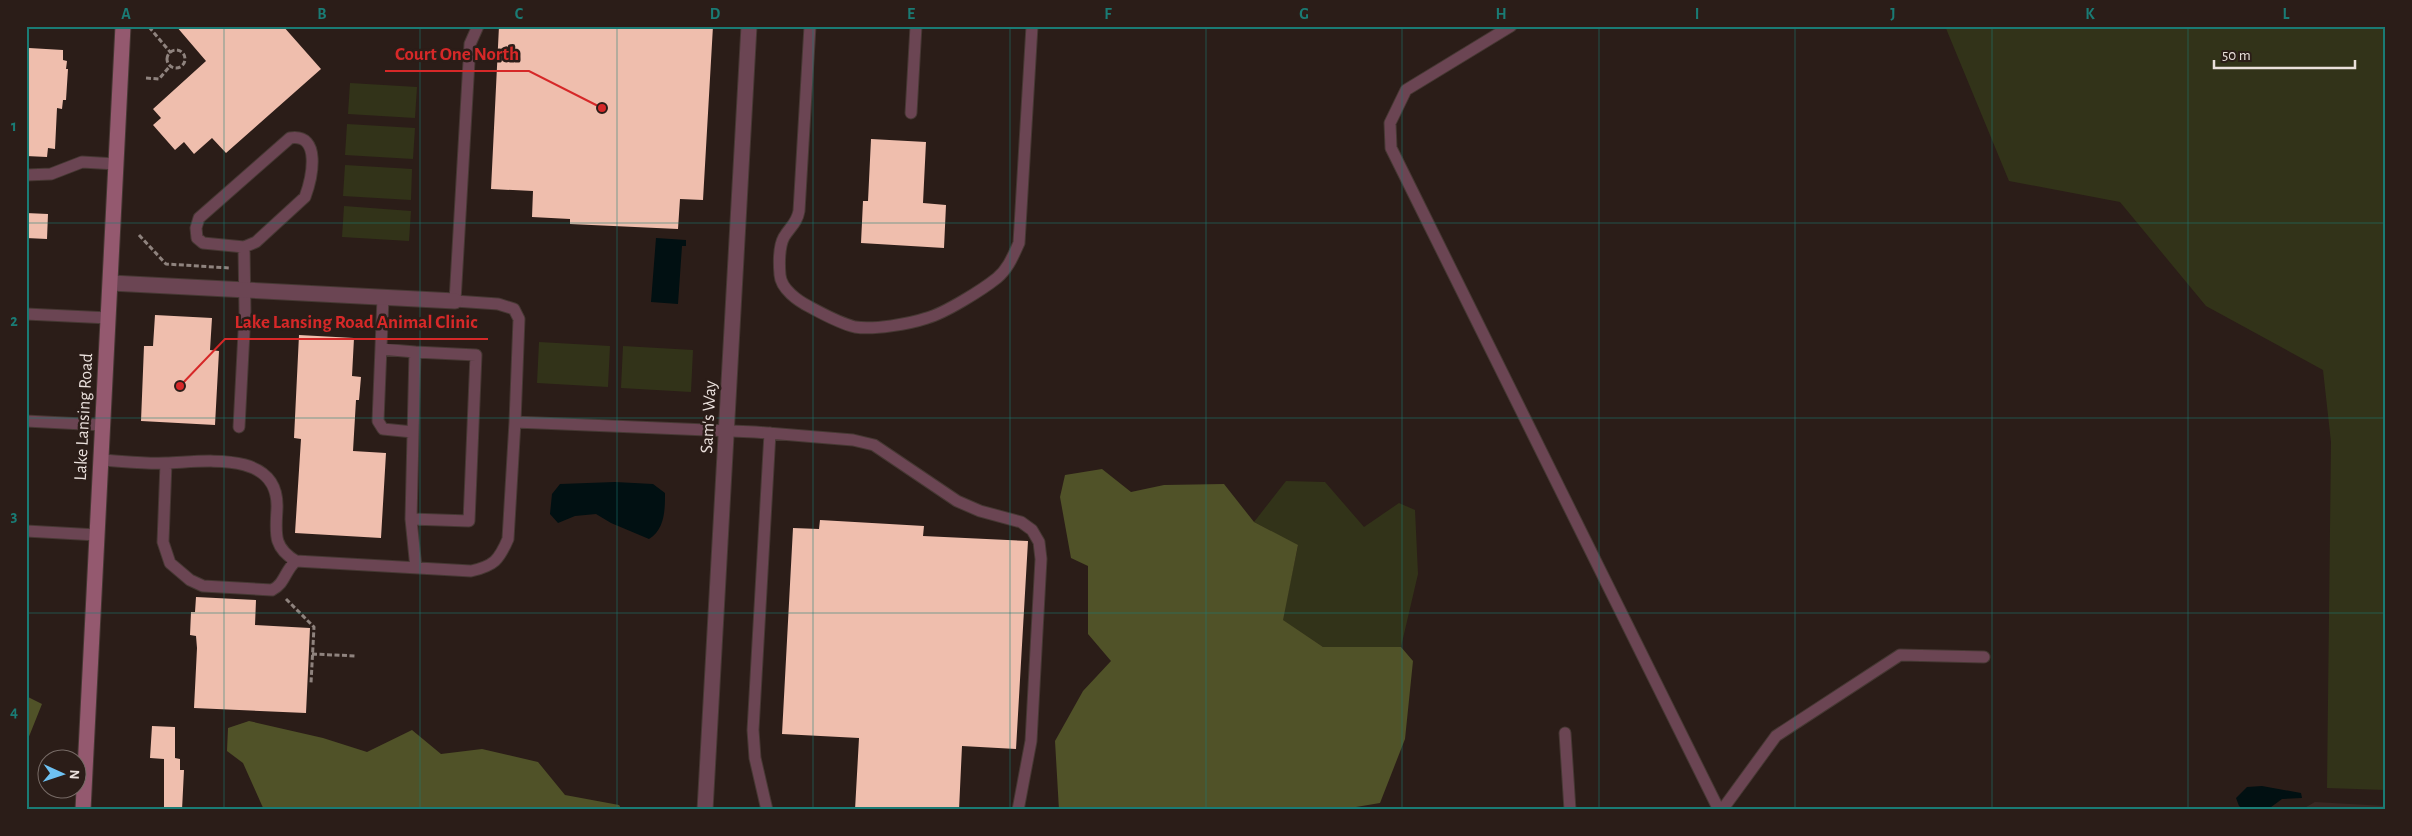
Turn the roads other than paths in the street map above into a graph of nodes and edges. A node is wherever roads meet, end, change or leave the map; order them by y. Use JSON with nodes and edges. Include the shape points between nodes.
{"nodes":[{"id":1,"x":123,"y":26,"type":"edge"},
{"id":2,"x":478,"y":26,"type":"edge"},
{"id":3,"x":749,"y":26,"type":"edge"},
{"id":4,"x":810,"y":26,"type":"edge"},
{"id":5,"x":916,"y":26,"type":"edge"},
{"id":6,"x":1032,"y":26,"type":"edge"},
{"id":7,"x":1511,"y":26,"type":"edge"},
{"id":8,"x":911,"y":112,"type":"dead end"},
{"id":9,"x":116,"y":164,"type":"junction"},
{"id":10,"x":26,"y":175,"type":"edge"},
{"id":11,"x":244,"y":248,"type":"junction"},
{"id":12,"x":111,"y":283,"type":"junction"},
{"id":13,"x":243,"y":290,"type":"junction"},
{"id":14,"x":383,"y":298,"type":"junction"},
{"id":15,"x":455,"y":301,"type":"junction"},
{"id":16,"x":26,"y":314,"type":"edge"},
{"id":17,"x":109,"y":318,"type":"junction"},
{"id":18,"x":381,"y":349,"type":"junction"},
{"id":19,"x":415,"y":352,"type":"junction"},
{"id":20,"x":26,"y":421,"type":"edge"},
{"id":21,"x":515,"y":422,"type":"junction"},
{"id":22,"x":102,"y":425,"type":"junction"},
{"id":23,"x":239,"y":427,"type":"dead end"},
{"id":24,"x":727,"y":431,"type":"junction"},
{"id":25,"x":413,"y":432,"type":"junction"},
{"id":26,"x":770,"y":433,"type":"junction"},
{"id":27,"x":101,"y":460,"type":"junction"},
{"id":28,"x":166,"y":463,"type":"junction"},
{"id":29,"x":411,"y":519,"type":"junction"},
{"id":30,"x":26,"y":531,"type":"edge"},
{"id":31,"x":97,"y":535,"type":"junction"},
{"id":32,"x":296,"y":561,"type":"junction"},
{"id":33,"x":416,"y":568,"type":"junction"},
{"id":34,"x":1984,"y":657,"type":"dead end"},
{"id":35,"x":1565,"y":733,"type":"dead end"},
{"id":36,"x":83,"y":810,"type":"edge"},
{"id":37,"x":704,"y":810,"type":"edge"},
{"id":38,"x":767,"y":810,"type":"edge"},
{"id":39,"x":1018,"y":810,"type":"edge"},
{"id":40,"x":1570,"y":810,"type":"edge"},
{"id":41,"x":1721,"y":810,"type":"edge"}],
"edges":[{"from":1,"to":9,"type":"main road","name":"Lake Lansing Road"},
{"from":2,"to":15,"type":"lane","via":[[470,44]]},
{"from":3,"to":24,"type":"street","name":"Sam's Way"},
{"from":4,"to":6,"type":"lane","via":[[798,221],[781,246],[780,276],[785,287],[800,302],[828,317],[856,327],[876,327],[928,318],[945,310],[997,278],[1011,262],[1019,243]]},
{"from":5,"to":8,"type":"lane"},
{"from":7,"to":41,"type":"lane","via":[[1406,90],[1390,123],[1391,148]]},
{"from":9,"to":10,"type":"lane","via":[[82,162],[51,174]]},
{"from":9,"to":12,"type":"main road","name":"Lake Lansing Road"},
{"from":11,"to":11,"type":"lane","via":[[256,242],[305,197],[309,187],[312,147],[308,140],[299,136],[290,138],[199,218],[196,238],[203,243]]},
{"from":11,"to":13,"type":"lane"},
{"from":12,"to":13,"type":"street"},
{"from":12,"to":17,"type":"main road","name":"Lake Lansing Road"},
{"from":13,"to":14,"type":"street"},
{"from":13,"to":23,"type":"lane","via":[[245,313]]},
{"from":14,"to":15,"type":"street"},
{"from":14,"to":18,"type":"lane"},
{"from":15,"to":21,"type":"lane","via":[[498,304],[514,310],[519,319]]},
{"from":16,"to":17,"type":"lane"},
{"from":17,"to":22,"type":"main road","name":"Lake Lansing Road"},
{"from":18,"to":19,"type":"lane"},
{"from":18,"to":25,"type":"lane","via":[[378,421],[383,429]]},
{"from":19,"to":25,"type":"lane"},
{"from":19,"to":29,"type":"lane","via":[[476,355],[469,521]]},
{"from":20,"to":22,"type":"lane"},
{"from":21,"to":24,"type":"lane"},
{"from":21,"to":33,"type":"lane","via":[[508,539],[501,556],[488,567],[471,571]]},
{"from":22,"to":27,"type":"main road","name":"Lake Lansing Road"},
{"from":24,"to":26,"type":"lane"},
{"from":24,"to":37,"type":"street","name":"Sam's Way"},
{"from":25,"to":29,"type":"lane"},
{"from":26,"to":38,"type":"lane","via":[[752,730]]},
{"from":26,"to":39,"type":"lane","via":[[853,440],[874,445],[957,501],[1021,522],[1032,530],[1039,542],[1041,559],[1031,742]]},
{"from":27,"to":28,"type":"lane"},
{"from":27,"to":31,"type":"main road","name":"Lake Lansing Road"},
{"from":28,"to":32,"type":"lane","via":[[236,462],[264,474],[274,487],[278,501],[278,546]]},
{"from":28,"to":32,"type":"lane","via":[[163,542],[170,563],[190,580],[203,586],[272,590],[281,586]]},
{"from":29,"to":33,"type":"lane"},
{"from":30,"to":31,"type":"lane"},
{"from":31,"to":36,"type":"main road","name":"Lake Lansing Road"},
{"from":32,"to":33,"type":"lane"},
{"from":34,"to":41,"type":"lane","via":[[1900,655],[1776,736]]},
{"from":35,"to":40,"type":"lane"}]}
